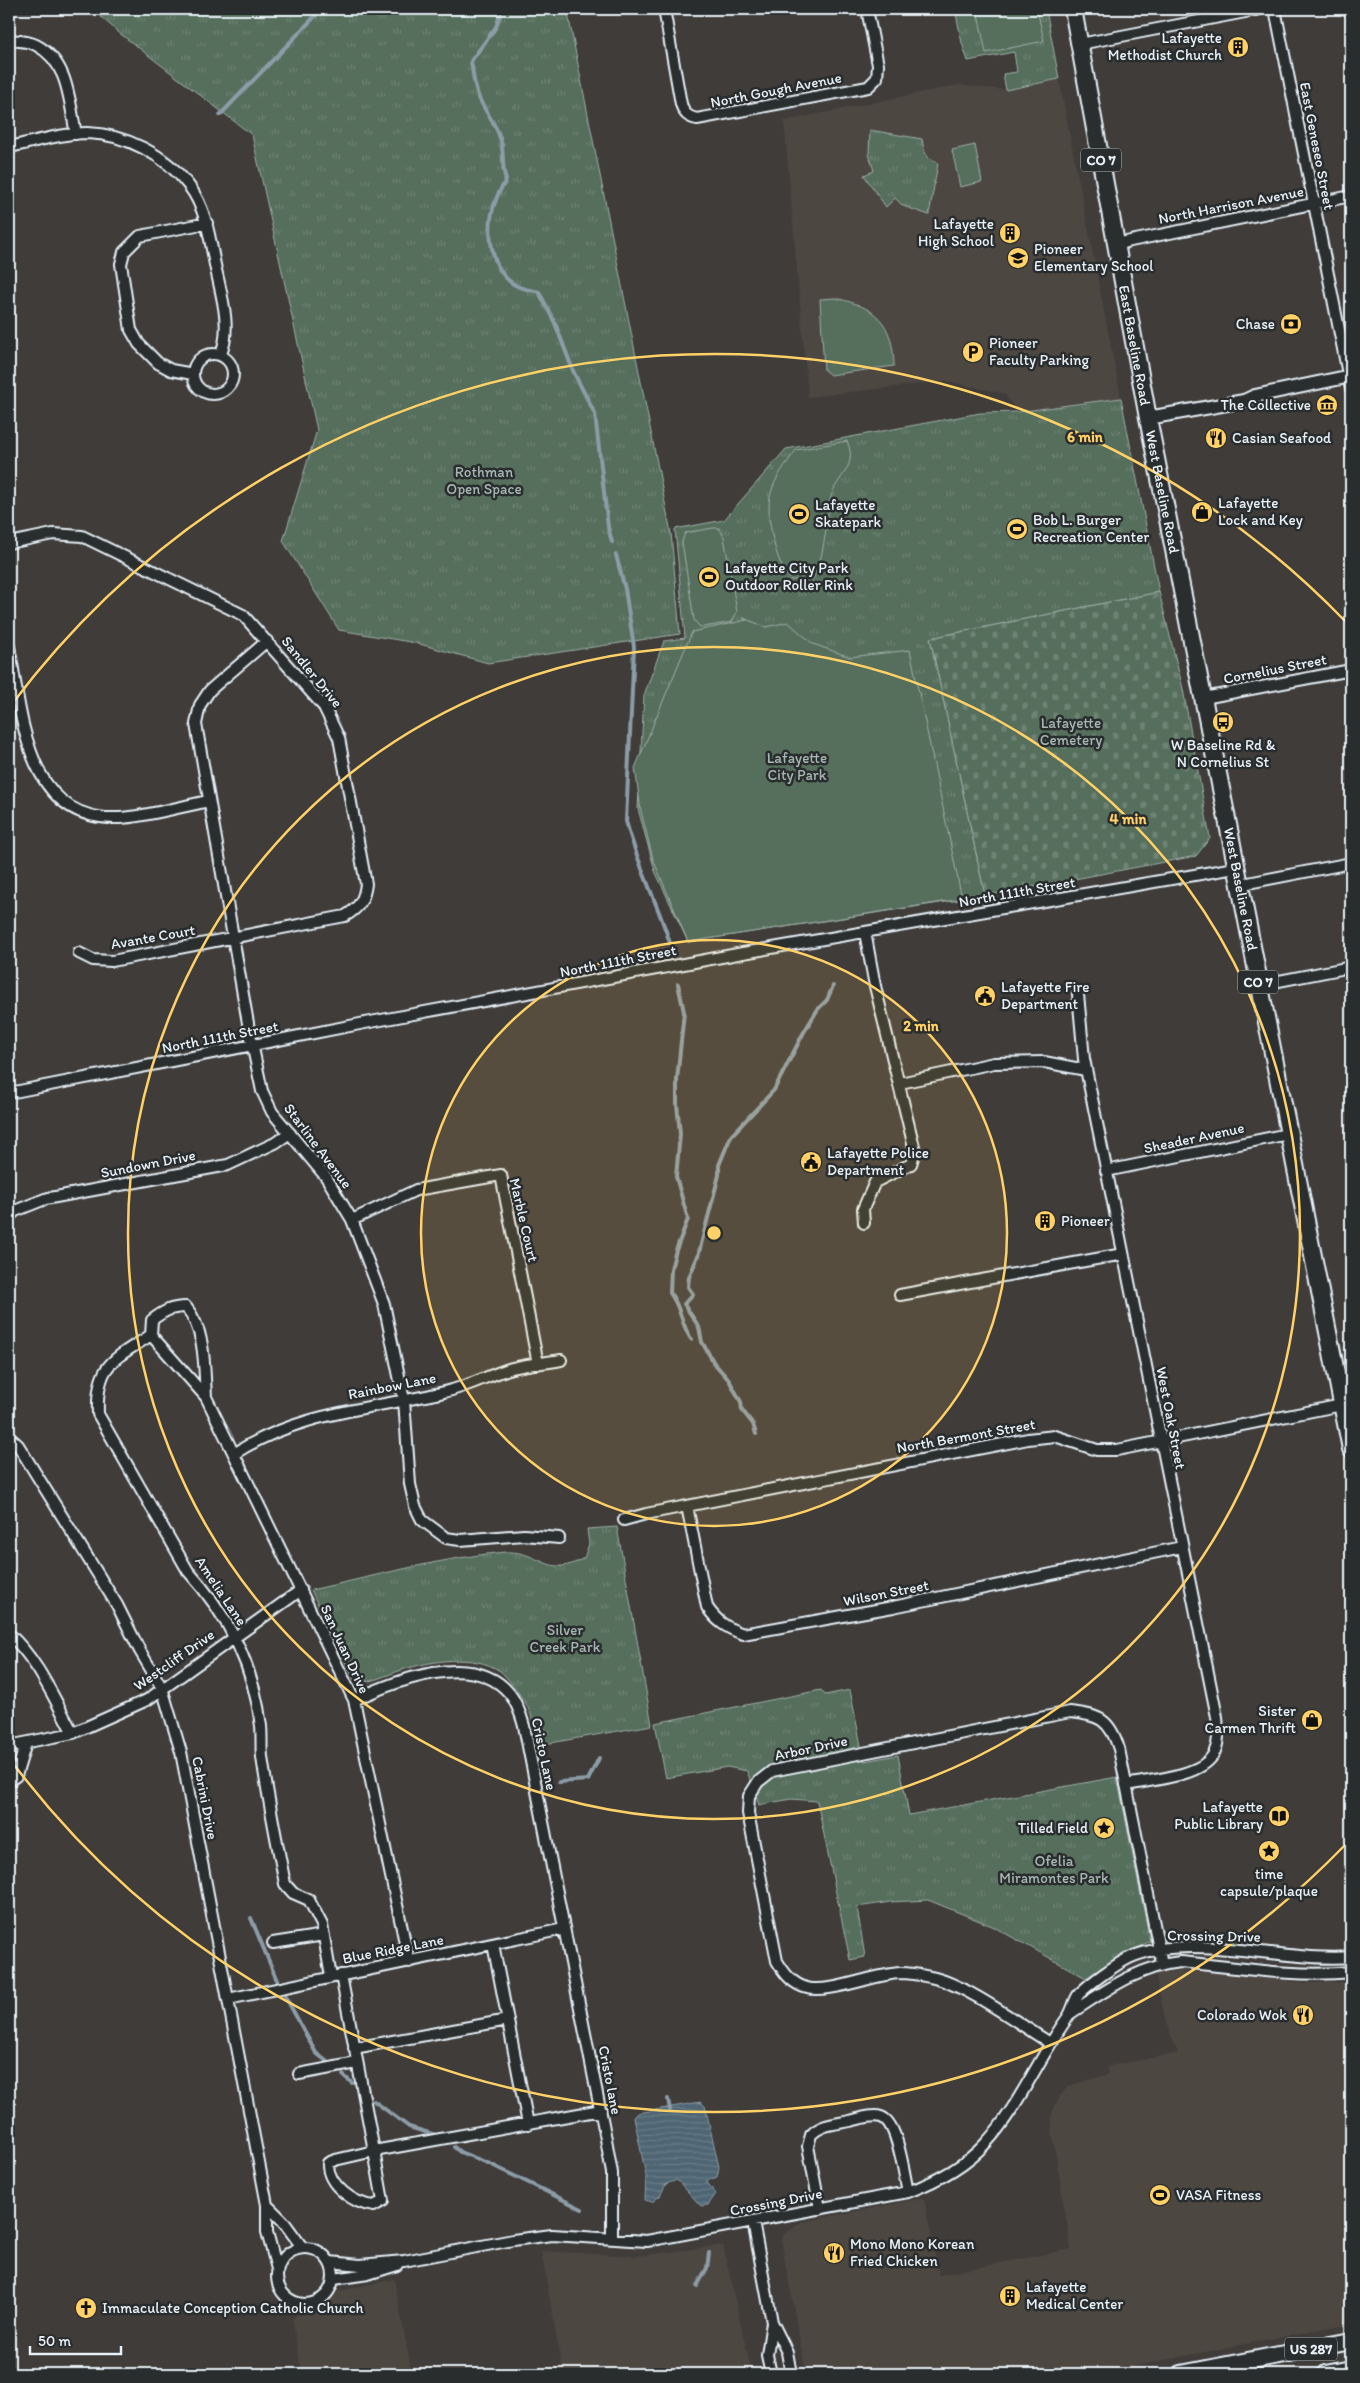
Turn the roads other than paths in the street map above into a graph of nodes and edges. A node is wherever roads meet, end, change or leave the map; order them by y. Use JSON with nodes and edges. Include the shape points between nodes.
{"nodes":[{"id":1,"x":664,"y":9,"type":"edge"},
{"id":2,"x":867,"y":9,"type":"edge"},
{"id":3,"x":1073,"y":9,"type":"edge"},
{"id":4,"x":1261,"y":9,"type":"edge"},
{"id":5,"x":1275,"y":9,"type":"edge"},
{"id":6,"x":9,"y":40,"type":"edge"},
{"id":7,"x":1080,"y":44,"type":"junction"},
{"id":8,"x":76,"y":134,"type":"junction"},
{"id":9,"x":9,"y":147,"type":"edge"},
{"id":10,"x":1351,"y":196,"type":"edge"},
{"id":11,"x":1314,"y":204,"type":"junction"},
{"id":12,"x":207,"y":223,"type":"junction"},
{"id":13,"x":1116,"y":244,"type":"junction"},
{"id":14,"x":221,"y":354,"type":"junction"},
{"id":15,"x":193,"y":374,"type":"junction"},
{"id":16,"x":1350,"y":381,"type":"edge"},
{"id":17,"x":1148,"y":418,"type":"junction"},
{"id":18,"x":9,"y":543,"type":"edge"},
{"id":19,"x":267,"y":641,"type":"junction"},
{"id":20,"x":9,"y":646,"type":"edge"},
{"id":21,"x":1351,"y":670,"type":"edge"},
{"id":22,"x":1204,"y":698,"type":"junction"},
{"id":23,"x":209,"y":800,"type":"junction"},
{"id":24,"x":1351,"y":863,"type":"edge"},
{"id":25,"x":1235,"y":868,"type":"junction"},
{"id":26,"x":1238,"y":885,"type":"junction"},
{"id":27,"x":864,"y":932,"type":"junction"},
{"id":28,"x":233,"y":938,"type":"junction"},
{"id":29,"x":79,"y":953,"type":"dead end"},
{"id":30,"x":1351,"y":967,"type":"edge"},
{"id":31,"x":1258,"y":985,"type":"junction"},
{"id":32,"x":1078,"y":994,"type":"dead end"},
{"id":33,"x":252,"y":1046,"type":"junction"},
{"id":34,"x":1086,"y":1070,"type":"junction"},
{"id":35,"x":900,"y":1084,"type":"junction"},
{"id":36,"x":9,"y":1093,"type":"edge"},
{"id":37,"x":290,"y":1133,"type":"junction"},
{"id":38,"x":1288,"y":1134,"type":"junction"},
{"id":39,"x":1106,"y":1172,"type":"junction"},
{"id":40,"x":9,"y":1217,"type":"edge"},
{"id":41,"x":352,"y":1220,"type":"junction"},
{"id":42,"x":864,"y":1223,"type":"dead end"},
{"id":43,"x":1123,"y":1254,"type":"junction"},
{"id":44,"x":900,"y":1294,"type":"dead end"},
{"id":45,"x":151,"y":1335,"type":"junction"},
{"id":46,"x":561,"y":1360,"type":"dead end"},
{"id":47,"x":538,"y":1364,"type":"junction"},
{"id":48,"x":206,"y":1397,"type":"junction"},
{"id":49,"x":404,"y":1400,"type":"junction"},
{"id":50,"x":1342,"y":1406,"type":"junction"},
{"id":51,"x":9,"y":1438,"type":"edge"},
{"id":52,"x":1160,"y":1444,"type":"junction"},
{"id":53,"x":1351,"y":1449,"type":"edge"},
{"id":54,"x":234,"y":1454,"type":"junction"},
{"id":55,"x":687,"y":1506,"type":"junction"},
{"id":56,"x":624,"y":1520,"type":"dead end"},
{"id":57,"x":559,"y":1538,"type":"dead end"},
{"id":58,"x":1182,"y":1548,"type":"junction"},
{"id":59,"x":301,"y":1590,"type":"junction"},
{"id":60,"x":9,"y":1635,"type":"edge"},
{"id":61,"x":234,"y":1636,"type":"junction"},
{"id":62,"x":162,"y":1688,"type":"junction"},
{"id":63,"x":354,"y":1700,"type":"junction"},
{"id":64,"x":73,"y":1733,"type":"junction"},
{"id":65,"x":26,"y":1743,"type":"junction"},
{"id":66,"x":9,"y":1746,"type":"edge"},
{"id":67,"x":9,"y":1781,"type":"edge"},
{"id":68,"x":1126,"y":1785,"type":"junction"},
{"id":69,"x":564,"y":1929,"type":"junction"},
{"id":70,"x":324,"y":1935,"type":"junction"},
{"id":71,"x":273,"y":1944,"type":"dead end"},
{"id":72,"x":493,"y":1944,"type":"junction"},
{"id":73,"x":1159,"y":1950,"type":"junction"},
{"id":74,"x":1351,"y":1957,"type":"edge"},
{"id":75,"x":409,"y":1962,"type":"junction"},
{"id":76,"x":1162,"y":1964,"type":"junction"},
{"id":77,"x":1351,"y":1972,"type":"edge"},
{"id":78,"x":336,"y":1976,"type":"junction"},
{"id":79,"x":228,"y":1999,"type":"junction"},
{"id":80,"x":1071,"y":2013,"type":"junction"},
{"id":81,"x":508,"y":2020,"type":"junction"},
{"id":82,"x":1050,"y":2043,"type":"junction"},
{"id":83,"x":354,"y":2048,"type":"junction"},
{"id":84,"x":357,"y":2062,"type":"junction"},
{"id":85,"x":299,"y":2074,"type":"dead end"},
{"id":86,"x":601,"y":2110,"type":"junction"},
{"id":87,"x":528,"y":2124,"type":"junction"},
{"id":88,"x":374,"y":2151,"type":"junction"},
{"id":89,"x":908,"y":2192,"type":"junction"},
{"id":90,"x":267,"y":2205,"type":"junction"},
{"id":91,"x":820,"y":2209,"type":"junction"},
{"id":92,"x":753,"y":2222,"type":"junction"},
{"id":93,"x":612,"y":2239,"type":"junction"},
{"id":94,"x":302,"y":2247,"type":"junction"},
{"id":95,"x":404,"y":2260,"type":"junction"},
{"id":96,"x":330,"y":2262,"type":"junction"},
{"id":97,"x":277,"y":2269,"type":"junction"},
{"id":98,"x":334,"y":2280,"type":"junction"},
{"id":99,"x":772,"y":2322,"type":"junction"},
{"id":100,"x":1351,"y":2341,"type":"edge"},
{"id":101,"x":1351,"y":2370,"type":"edge"},
{"id":102,"x":771,"y":2374,"type":"edge"},
{"id":103,"x":791,"y":2374,"type":"edge"},
{"id":104,"x":1182,"y":2374,"type":"edge"},
{"id":105,"x":1326,"y":2374,"type":"edge"}],
"edges":[{"from":1,"to":2,"type":"street","name":"North Gough Avenue","via":[[684,112],[689,118],[706,118],[868,87],[877,78],[878,65]]},
{"from":3,"to":7,"type":"main road","name":"East Baseline Road","number":"CO 7"},
{"from":4,"to":7,"type":"street"},
{"from":5,"to":11,"type":"street","name":"East Geneseo Street"},
{"from":6,"to":8,"type":"street","via":[[34,44],[59,65]]},
{"from":7,"to":13,"type":"main road","name":"East Baseline Road","number":"CO 7"},
{"from":8,"to":9,"type":"street"},
{"from":8,"to":12,"type":"street","via":[[112,135],[138,145],[163,161],[189,186]]},
{"from":10,"to":11,"type":"street","name":"North Harrison Avenue"},
{"from":11,"to":13,"type":"street","name":"North Harrison Avenue"},
{"from":11,"to":16,"type":"street","name":"East Geneseo Street"},
{"from":12,"to":14,"type":"street","via":[[226,314],[226,342]]},
{"from":12,"to":15,"type":"street","via":[[140,236],[124,252],[121,264],[130,330],[139,344],[158,363],[171,370]]},
{"from":13,"to":17,"type":"main road","name":"East Baseline Road","number":"CO 7"},
{"from":14,"to":15,"type":"street","via":[[211,353],[202,357],[195,364]]},
{"from":14,"to":15,"type":"street","via":[[233,369],[229,388],[211,394],[202,391]]},
{"from":16,"to":17,"type":"street"},
{"from":17,"to":22,"type":"main road","name":"West Baseline Road","number":"CO 7"},
{"from":18,"to":19,"type":"street","name":"Sandler Drive","via":[[53,534],[82,536],[243,614]]},
{"from":19,"to":23,"type":"street","name":"Starline Avenue","via":[[210,690],[200,705],[197,738]]},
{"from":19,"to":28,"type":"street","name":"Sandler Drive","via":[[332,719],[339,738],[366,884],[364,897],[356,909],[344,916]]},
{"from":20,"to":23,"type":"street","via":[[32,760],[55,795],[80,811],[121,818]]},
{"from":21,"to":22,"type":"street","name":"Cornelius Street"},
{"from":22,"to":25,"type":"main road","name":"West Baseline Road","number":"CO 7"},
{"from":23,"to":28,"type":"street","name":"Starline Avenue"},
{"from":24,"to":26,"type":"street"},
{"from":25,"to":26,"type":"main road","name":"West Baseline Road","number":"CO 7"},
{"from":25,"to":27,"type":"street","name":"North 111th Street"},
{"from":26,"to":31,"type":"main road","name":"West Baseline Road","number":"CO 7"},
{"from":27,"to":33,"type":"street","name":"North 111th Street"},
{"from":27,"to":35,"type":"street"},
{"from":28,"to":29,"type":"street","name":"Avante Court","via":[[112,961],[93,960]]},
{"from":28,"to":33,"type":"street","name":"Starline Avenue"},
{"from":30,"to":31,"type":"street"},
{"from":31,"to":38,"type":"main road","name":"West Baseline Road","number":"CO 7"},
{"from":32,"to":34,"type":"street","name":"West Oak Street"},
{"from":33,"to":36,"type":"street","name":"North 111th Street"},
{"from":33,"to":37,"type":"street","name":"Starline Avenue","via":[[262,1091],[272,1112]]},
{"from":34,"to":35,"type":"street","via":[[1044,1062],[994,1063]]},
{"from":34,"to":39,"type":"street","name":"West Oak Street"},
{"from":35,"to":42,"type":"street","via":[[915,1151],[911,1164],[875,1182],[863,1209]]},
{"from":37,"to":40,"type":"street","name":"Sundown Drive","via":[[275,1144],[228,1165],[45,1199],[15,1211]]},
{"from":37,"to":41,"type":"street","name":"Starline Avenue","via":[[326,1177]]},
{"from":38,"to":39,"type":"street","name":"Sheader Avenue"},
{"from":38,"to":50,"type":"main road","name":"West Baseline Road","number":"CO 7"},
{"from":39,"to":43,"type":"street","name":"West Oak Street"},
{"from":41,"to":47,"type":"street","name":"Marble Court","via":[[416,1190],[501,1176]]},
{"from":41,"to":49,"type":"street","name":"Starline Avenue","via":[[384,1304]]},
{"from":43,"to":44,"type":"street"},
{"from":43,"to":52,"type":"street","name":"West Oak Street"},
{"from":45,"to":48,"type":"street","name":"San Juan Drive"},
{"from":45,"to":48,"type":"street","name":"San Juan Drive","via":[[152,1320],[173,1307],[186,1307],[195,1317],[201,1338]]},
{"from":45,"to":61,"type":"street","name":"Amelia Lane","via":[[113,1359],[102,1375],[97,1393],[98,1414],[188,1571],[206,1591]]},
{"from":46,"to":47,"type":"street","name":"Rainbow Lane"},
{"from":47,"to":49,"type":"street","name":"Rainbow Lane","via":[[513,1368],[446,1392]]},
{"from":48,"to":54,"type":"street","name":"San Juan Drive"},
{"from":49,"to":54,"type":"street","name":"Rainbow Lane","via":[[303,1421],[254,1441]]},
{"from":49,"to":57,"type":"street","name":"Starline Avenue","via":[[410,1484],[415,1506],[422,1520],[433,1530],[446,1538],[460,1540],[524,1535]]},
{"from":50,"to":52,"type":"street","name":"North Bermont Street"},
{"from":50,"to":53,"type":"main road","name":"West Baseline Road","number":"CO 7"},
{"from":51,"to":62,"type":"street","name":"Cabrini Drive","via":[[18,1445],[112,1596]]},
{"from":52,"to":55,"type":"street","name":"North Bermont Street","via":[[1097,1450],[1055,1436],[1028,1439]]},
{"from":52,"to":58,"type":"street","name":"West Oak Street"},
{"from":54,"to":59,"type":"street","name":"San Juan Drive"},
{"from":55,"to":56,"type":"street","name":"North Bermont Street"},
{"from":55,"to":58,"type":"street","name":"Wilson Street","via":[[707,1608],[726,1628],[743,1634]]},
{"from":58,"to":68,"type":"street","name":"West Oak Street","via":[[1218,1738],[1213,1755],[1197,1769]]},
{"from":59,"to":61,"type":"street","name":"Westcliff Drive"},
{"from":59,"to":63,"type":"street","name":"San Juan Drive"},
{"from":60,"to":64,"type":"street","via":[[40,1671]]},
{"from":61,"to":62,"type":"street","name":"Westcliff Drive"},
{"from":61,"to":70,"type":"street","name":"Amelia Lane","via":[[249,1669],[261,1726],[262,1756],[285,1884],[293,1893],[309,1900]]},
{"from":62,"to":64,"type":"street","name":"Westcliff Drive","via":[[147,1700]]},
{"from":62,"to":79,"type":"street","name":"Cabrini Drive","via":[[181,1752]]},
{"from":63,"to":69,"type":"street","name":"Cristo Lane","via":[[393,1683],[459,1670],[494,1680],[509,1693],[524,1726]]},
{"from":63,"to":75,"type":"street","name":"San Juan Drive"},
{"from":64,"to":65,"type":"street","name":"Westcliff Drive"},
{"from":65,"to":66,"type":"street","name":"Westcliff Drive"},
{"from":65,"to":67,"type":"street","via":[[16,1776]]},
{"from":68,"to":73,"type":"street","name":"Arbor Drive"},
{"from":68,"to":82,"type":"street","name":"Arbor Drive","via":[[1114,1734],[1106,1722],[1092,1714],[1070,1712],[772,1771],[758,1782],[749,1796],[748,1813],[777,1961],[796,1984],[825,1988],[901,1973],[932,1977],[958,1987]]},
{"from":69,"to":72,"type":"street","name":"Blue Ridge Lane"},
{"from":69,"to":86,"type":"street","name":"Cristo lane"},
{"from":70,"to":71,"type":"street"},
{"from":70,"to":78,"type":"street","name":"Amelia Lane"},
{"from":72,"to":75,"type":"street","name":"Blue Ridge Lane"},
{"from":72,"to":81,"type":"street"},
{"from":73,"to":74,"type":"street","name":"Crossing Drive","via":[[1222,1949]]},
{"from":73,"to":76,"type":"street","name":"Arbor Drive"},
{"from":73,"to":80,"type":"street","name":"Crossing Drive","via":[[1129,1958],[1093,1982],[1078,1995]]},
{"from":75,"to":78,"type":"street","name":"Blue Ridge Lane"},
{"from":76,"to":77,"type":"street","name":"Crossing Drive","via":[[1180,1962],[1294,1974]]},
{"from":76,"to":80,"type":"street","name":"Crossing Drive","via":[[1125,1979]]},
{"from":78,"to":79,"type":"street","name":"Blue Ridge Lane"},
{"from":78,"to":83,"type":"street","name":"Amelia Lane"},
{"from":79,"to":90,"type":"street","name":"Cabrini Drive"},
{"from":80,"to":82,"type":"street","name":"Crossing Drive"},
{"from":81,"to":83,"type":"street"},
{"from":81,"to":87,"type":"street"},
{"from":82,"to":89,"type":"street","name":"Crossing Drive","via":[[1011,2109],[985,2144],[961,2166],[933,2183]]},
{"from":83,"to":84,"type":"street","name":"Amelia Lane"},
{"from":84,"to":85,"type":"street"},
{"from":84,"to":88,"type":"street","name":"Amelia Lane"},
{"from":86,"to":87,"type":"street"},
{"from":86,"to":93,"type":"street","name":"Cristo lane","via":[[612,2173]]},
{"from":87,"to":88,"type":"street"},
{"from":88,"to":88,"type":"street","name":"Amelia Lane","via":[[328,2163],[332,2182],[360,2202],[374,2206],[382,2201]]},
{"from":89,"to":91,"type":"street","name":"Crossing Drive"},
{"from":89,"to":91,"type":"street","via":[[889,2122],[876,2116],[860,2118],[823,2126],[811,2135],[808,2146]]},
{"from":90,"to":94,"type":"street","via":[[284,2221]]},
{"from":90,"to":97,"type":"street","name":"Cabrini Drive","via":[[267,2232]]},
{"from":91,"to":92,"type":"street","name":"Crossing Drive"},
{"from":92,"to":93,"type":"street","name":"Crossing Drive","via":[[647,2241]]},
{"from":92,"to":99,"type":"street"},
{"from":93,"to":95,"type":"street","name":"Crossing Drive","via":[[552,2235]]},
{"from":94,"to":96,"type":"street","name":"Crossing Drive","via":[[319,2250]]},
{"from":94,"to":97,"type":"street","via":[[286,2254]]},
{"from":95,"to":96,"type":"street","name":"Crossing Drive","via":[[360,2265]]},
{"from":95,"to":98,"type":"street","name":"Crossing Drive","via":[[392,2268]]},
{"from":96,"to":98,"type":"street"},
{"from":97,"to":98,"type":"street","via":[[279,2288],[285,2296],[302,2304],[311,2304],[326,2295]]},
{"from":99,"to":102,"type":"street","via":[[767,2355]]},
{"from":99,"to":103,"type":"street","via":[[787,2352]]},
{"from":100,"to":104,"type":"main road","number":"US 287"},
{"from":101,"to":105,"type":"main road","number":"US 287"}]}
